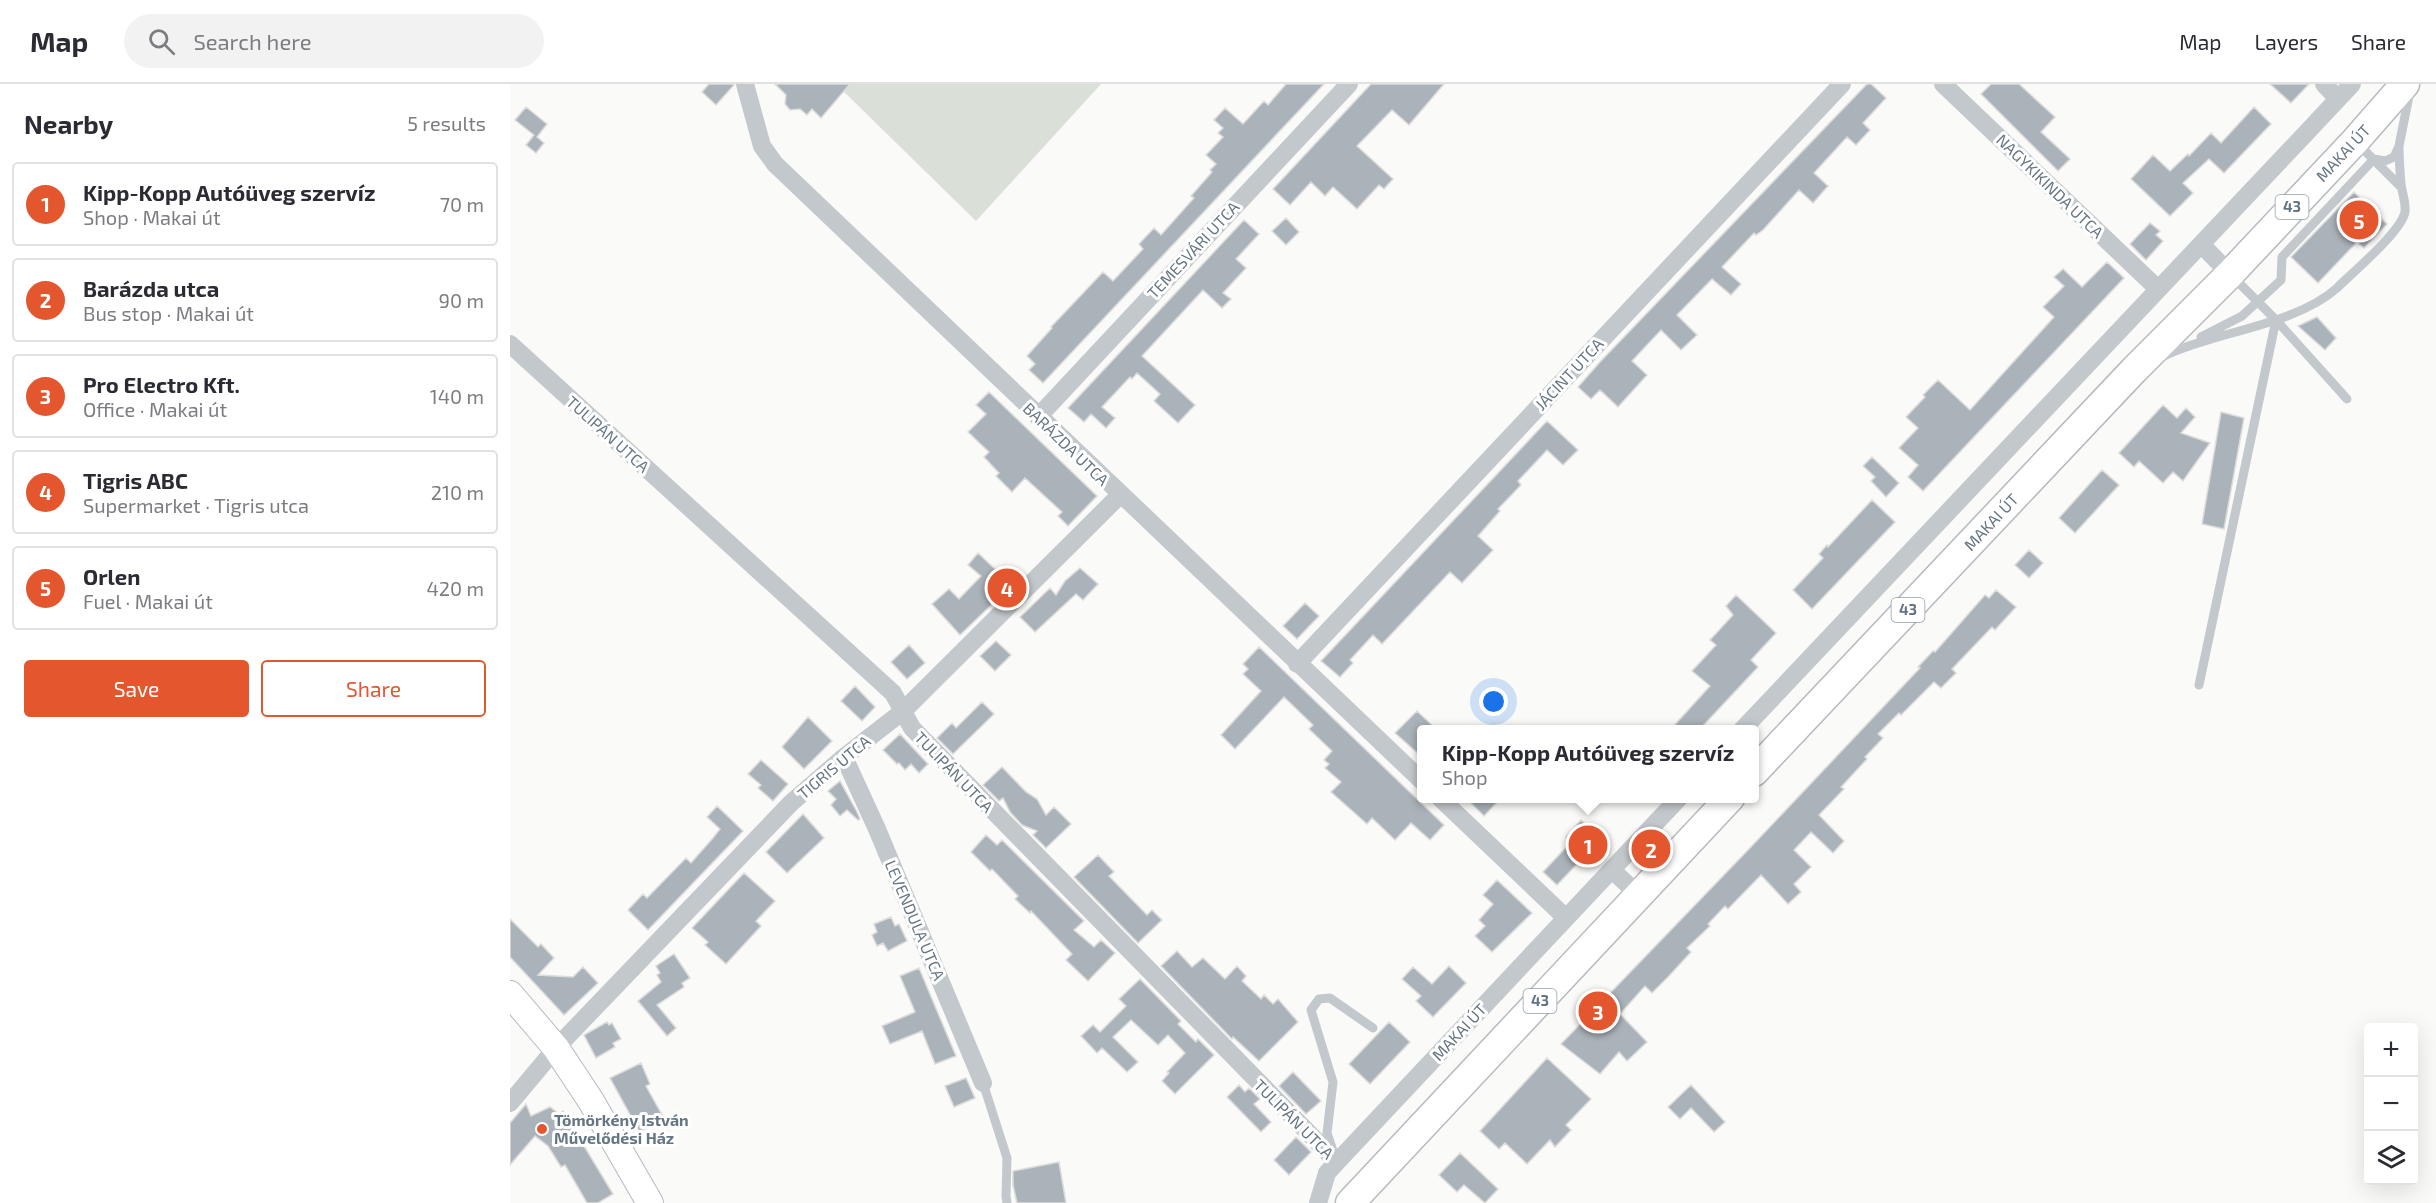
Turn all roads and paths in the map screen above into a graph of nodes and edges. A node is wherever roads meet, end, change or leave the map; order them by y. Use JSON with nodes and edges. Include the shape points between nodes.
{"nodes":[{"id":1,"x":745,"y":84,"type":"edge"},
{"id":2,"x":1349,"y":84,"type":"edge"},
{"id":3,"x":1842,"y":84,"type":"edge"},
{"id":4,"x":1943,"y":84,"type":"edge"},
{"id":5,"x":2324,"y":84,"type":"edge"},
{"id":6,"x":2352,"y":84,"type":"edge"},
{"id":7,"x":2405,"y":84,"type":"edge"},
{"id":8,"x":2412,"y":84,"type":"edge"},
{"id":9,"x":2338,"y":99,"type":"junction"},
{"id":10,"x":2399,"y":146,"type":"junction"},
{"id":11,"x":2365,"y":150,"type":"junction"},
{"id":12,"x":2401,"y":187,"type":"junction"},
{"id":13,"x":2202,"y":245,"type":"junction"},
{"id":14,"x":2230,"y":274,"type":"junction"},
{"id":15,"x":2158,"y":289,"type":"junction"},
{"id":16,"x":2258,"y":302,"type":"junction"},
{"id":17,"x":2276,"y":320,"type":"junction"},
{"id":18,"x":510,"y":344,"type":"edge"},
{"id":19,"x":2186,"y":346,"type":"junction"},
{"id":20,"x":2134,"y":370,"type":"junction"},
{"id":21,"x":2347,"y":399,"type":"dead end"},
{"id":22,"x":1038,"y":417,"type":"junction"},
{"id":23,"x":1120,"y":495,"type":"junction"},
{"id":24,"x":1297,"y":664,"type":"junction"},
{"id":25,"x":2199,"y":685,"type":"dead end"},
{"id":26,"x":902,"y":712,"type":"junction"},
{"id":27,"x":1746,"y":725,"type":"edge"},
{"id":28,"x":844,"y":757,"type":"junction"},
{"id":29,"x":1759,"y":768,"type":"edge"},
{"id":30,"x":1417,"y":776,"type":"edge"},
{"id":31,"x":1445,"y":803,"type":"edge"},
{"id":32,"x":1674,"y":803,"type":"edge"},
{"id":33,"x":1725,"y":803,"type":"edge"},
{"id":34,"x":1613,"y":871,"type":"junction"},
{"id":35,"x":1639,"y":895,"type":"junction"},
{"id":36,"x":1565,"y":917,"type":"junction"},
{"id":37,"x":510,"y":994,"type":"edge"},
{"id":38,"x":1373,"y":1028,"type":"dead end"},
{"id":39,"x":556,"y":1048,"type":"junction"},
{"id":40,"x":983,"y":1083,"type":"joint"},
{"id":41,"x":510,"y":1103,"type":"edge"},
{"id":42,"x":1336,"y":1162,"type":"junction"},
{"id":43,"x":650,"y":1203,"type":"edge"},
{"id":44,"x":1007,"y":1203,"type":"edge"},
{"id":45,"x":1318,"y":1203,"type":"edge"},
{"id":46,"x":1350,"y":1203,"type":"edge"}],
"edges":[{"from":1,"to":22,"type":"street","name":"BARÁZDA UTCA","via":[[762,146],[775,164]]},
{"from":2,"to":22,"type":"street","name":"TEMESVÁRI UTCA"},
{"from":3,"to":24,"type":"street","name":"JÁCINT UTCA"},
{"from":4,"to":15,"type":"street","name":"NAGYKIKINDA UTCA"},
{"from":5,"to":9,"type":"street"},
{"from":6,"to":9,"type":"street"},
{"from":7,"to":11,"type":"main road","name":"MAKAI ÚT","number":"43"},
{"from":8,"to":10,"type":"lane"},
{"from":9,"to":13,"type":"street"},
{"from":10,"to":11,"type":"lane","via":[[2394,157],[2385,161]]},
{"from":10,"to":12,"type":"lane"},
{"from":11,"to":12,"type":"lane"},
{"from":11,"to":14,"type":"main road","name":"MAKAI ÚT","number":"43"},
{"from":11,"to":16,"type":"lane","via":[[2282,257],[2281,280]]},
{"from":12,"to":17,"type":"lane","via":[[2405,211],[2393,232],[2329,296]]},
{"from":13,"to":14,"type":"street"},
{"from":13,"to":15,"type":"street"},
{"from":14,"to":16,"type":"lane"},
{"from":14,"to":20,"type":"main road","name":"MAKAI ÚT","number":"43"},
{"from":15,"to":27,"type":"street"},
{"from":16,"to":17,"type":"lane"},
{"from":16,"to":19,"type":"lane","via":[[2242,316]]},
{"from":17,"to":19,"type":"lane"},
{"from":17,"to":21,"type":"lane"},
{"from":17,"to":25,"type":"lane"},
{"from":18,"to":26,"type":"street","name":"TULIPÁN UTCA","via":[[893,693]]},
{"from":19,"to":20,"type":"lane"},
{"from":20,"to":29,"type":"main road","name":"MAKAI ÚT","number":"43"},
{"from":22,"to":23,"type":"street","name":"BARÁZDA UTCA"},
{"from":23,"to":24,"type":"street","name":"BARÁZDA UTCA"},
{"from":23,"to":26,"type":"street","name":"TIGRIS UTCA"},
{"from":24,"to":30,"type":"street","name":"BARÁZDA UTCA"},
{"from":26,"to":28,"type":"street","name":"TIGRIS UTCA"},
{"from":26,"to":42,"type":"street","name":"TULIPÁN UTCA","via":[[912,729]]},
{"from":28,"to":39,"type":"street","name":"TIGRIS UTCA","via":[[791,803]]},
{"from":28,"to":40,"type":"street","name":"LEVENDULA UTCA"},
{"from":31,"to":36,"type":"street"},
{"from":32,"to":34,"type":"street","name":"MAKAI ÚT"},
{"from":33,"to":35,"type":"main road","number":"43"},
{"from":34,"to":35,"type":"street"},
{"from":34,"to":36,"type":"street","name":"MAKAI ÚT"},
{"from":35,"to":46,"type":"main road","number":"43"},
{"from":36,"to":42,"type":"street","name":"MAKAI ÚT"},
{"from":37,"to":39,"type":"street"},
{"from":38,"to":42,"type":"lane","via":[[1330,998],[1319,999],[1311,1010],[1333,1082],[1327,1133]]},
{"from":39,"to":41,"type":"street","name":"TIGRIS UTCA"},
{"from":39,"to":43,"type":"street"},
{"from":40,"to":44,"type":"lane","via":[[1007,1158]]},
{"from":42,"to":45,"type":"street","name":"MAKAI ÚT"}]}
